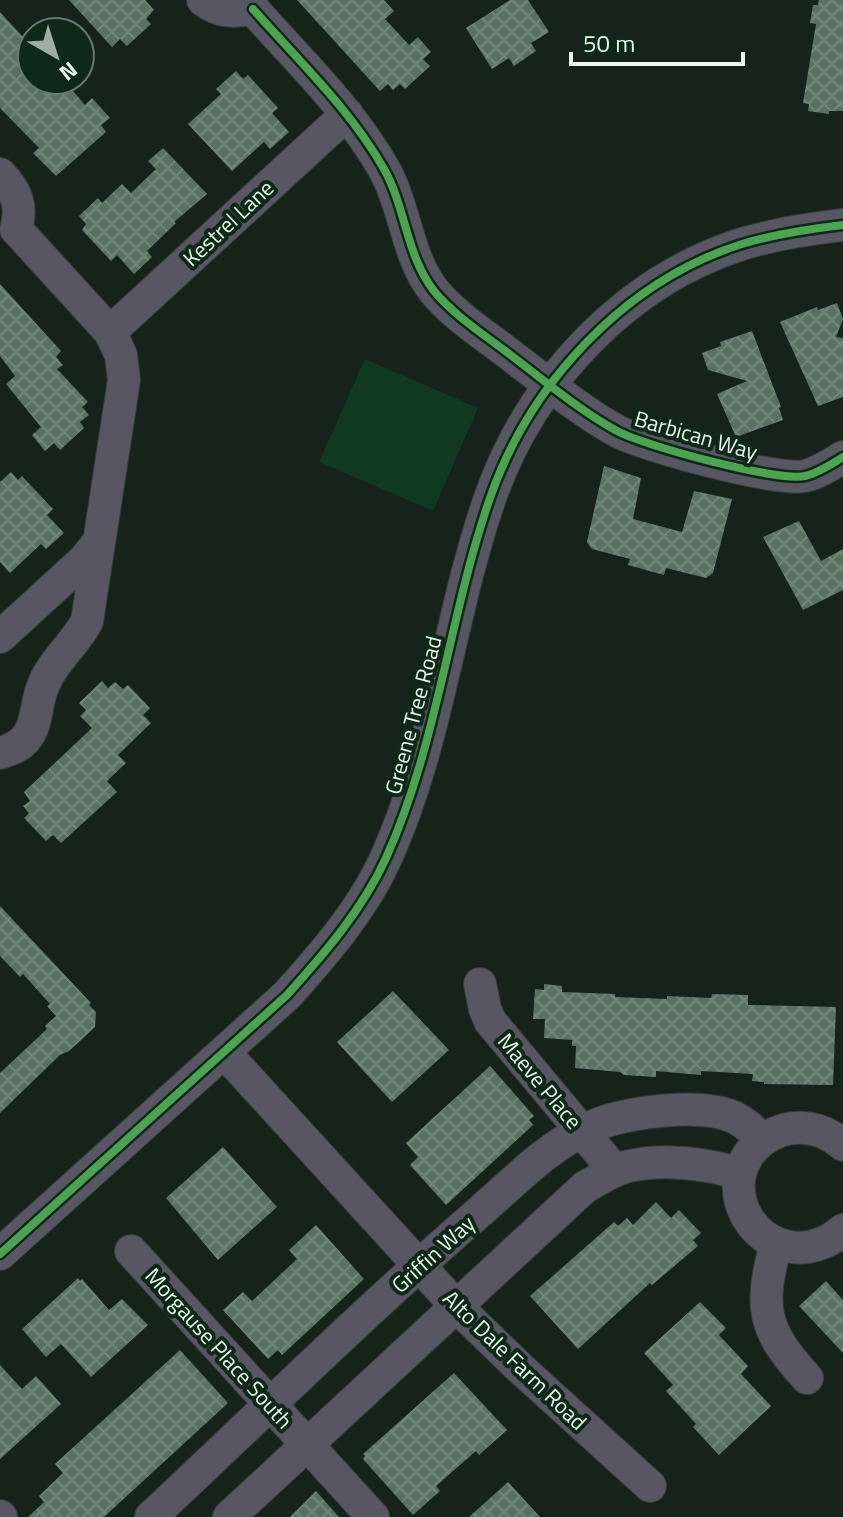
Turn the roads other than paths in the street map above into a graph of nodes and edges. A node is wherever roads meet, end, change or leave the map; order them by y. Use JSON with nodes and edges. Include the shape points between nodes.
{"nodes":[{"id":1,"x":203,"y":0,"type":"edge"},
{"id":2,"x":254,"y":5,"type":"edge"},
{"id":3,"x":347,"y":114,"type":"junction"},
{"id":4,"x":0,"y":174,"type":"edge"},
{"id":5,"x":843,"y":225,"type":"edge"},
{"id":6,"x":8,"y":231,"type":"edge"},
{"id":7,"x":110,"y":332,"type":"junction"},
{"id":8,"x":550,"y":384,"type":"junction"},
{"id":9,"x":843,"y":457,"type":"edge"},
{"id":10,"x":98,"y":543,"type":"junction"},
{"id":11,"x":0,"y":637,"type":"edge"},
{"id":12,"x":0,"y":753,"type":"edge"},
{"id":13,"x":480,"y":984,"type":"dead end"},
{"id":14,"x":224,"y":1052,"type":"junction"},
{"id":15,"x":582,"y":1132,"type":"junction"},
{"id":16,"x":762,"y":1140,"type":"junction"},
{"id":17,"x":843,"y":1145,"type":"edge"},
{"id":18,"x":615,"y":1171,"type":"junction"},
{"id":19,"x":740,"y":1174,"type":"junction"},
{"id":20,"x":843,"y":1230,"type":"edge"},
{"id":21,"x":776,"y":1244,"type":"junction"},
{"id":22,"x":131,"y":1251,"type":"dead end"},
{"id":23,"x":0,"y":1254,"type":"edge"},
{"id":24,"x":419,"y":1265,"type":"junction"},
{"id":25,"x":457,"y":1307,"type":"junction"},
{"id":26,"x":807,"y":1378,"type":"dead end"},
{"id":27,"x":271,"y":1405,"type":"junction"},
{"id":28,"x":307,"y":1445,"type":"junction"},
{"id":29,"x":650,"y":1486,"type":"dead end"},
{"id":30,"x":151,"y":1517,"type":"edge"},
{"id":31,"x":229,"y":1517,"type":"edge"},
{"id":32,"x":373,"y":1517,"type":"edge"}],
"edges":[{"from":1,"to":2,"type":"street","via":[[232,12]]},
{"from":2,"to":3,"type":"street","name":"Barbican Way"},
{"from":3,"to":7,"type":"street","name":"Kestrel Lane"},
{"from":3,"to":8,"type":"street","name":"Barbican Way","via":[[397,195],[419,268],[436,293]]},
{"from":4,"to":6,"type":"street","via":[[17,194],[19,218]]},
{"from":5,"to":8,"type":"street","name":"Greene Tree Road","via":[[740,245],[689,267],[606,324]]},
{"from":6,"to":7,"type":"street"},
{"from":7,"to":10,"type":"street","via":[[118,344],[124,380]]},
{"from":8,"to":9,"type":"street","name":"Barbican Way","via":[[619,432],[702,458],[788,478],[806,476]]},
{"from":8,"to":14,"type":"street","name":"Greene Tree Road","via":[[511,446],[490,498],[429,738],[384,861],[319,959]]},
{"from":10,"to":11,"type":"street"},
{"from":10,"to":12,"type":"street","via":[[87,621],[42,686],[28,737]]},
{"from":13,"to":15,"type":"street","name":"Maeve Place","via":[[490,1021]]},
{"from":14,"to":23,"type":"street","name":"Greene Tree Road"},
{"from":14,"to":24,"type":"street","name":"Alto Dale Farm Road"},
{"from":15,"to":16,"type":"street","name":"Griffin Way","via":[[630,1114],[682,1110],[730,1115]]},
{"from":15,"to":18,"type":"street","name":"Maeve Place"},
{"from":15,"to":24,"type":"street","name":"Griffin Way","via":[[525,1173]]},
{"from":16,"to":17,"type":"street","via":[[800,1126],[833,1136]]},
{"from":16,"to":19,"type":"street"},
{"from":18,"to":19,"type":"street","via":[[657,1163],[713,1165]]},
{"from":18,"to":25,"type":"street","via":[[585,1187]]},
{"from":19,"to":21,"type":"street","via":[[743,1209],[752,1225]]},
{"from":20,"to":21,"type":"street","via":[[814,1247]]},
{"from":21,"to":26,"type":"street","via":[[767,1276],[767,1318],[775,1340]]},
{"from":22,"to":27,"type":"street","name":"Morgause Place South"},
{"from":24,"to":25,"type":"street","name":"Alto Dale Farm Road"},
{"from":24,"to":27,"type":"street","name":"Griffin Way"},
{"from":25,"to":28,"type":"street"},
{"from":25,"to":29,"type":"street","name":"Alto Dale Farm Road"},
{"from":27,"to":28,"type":"street","name":"Morgause Place South"},
{"from":27,"to":30,"type":"street","name":"Griffin Way"},
{"from":28,"to":31,"type":"street"},
{"from":28,"to":32,"type":"street","name":"Morgause Place South"}]}
